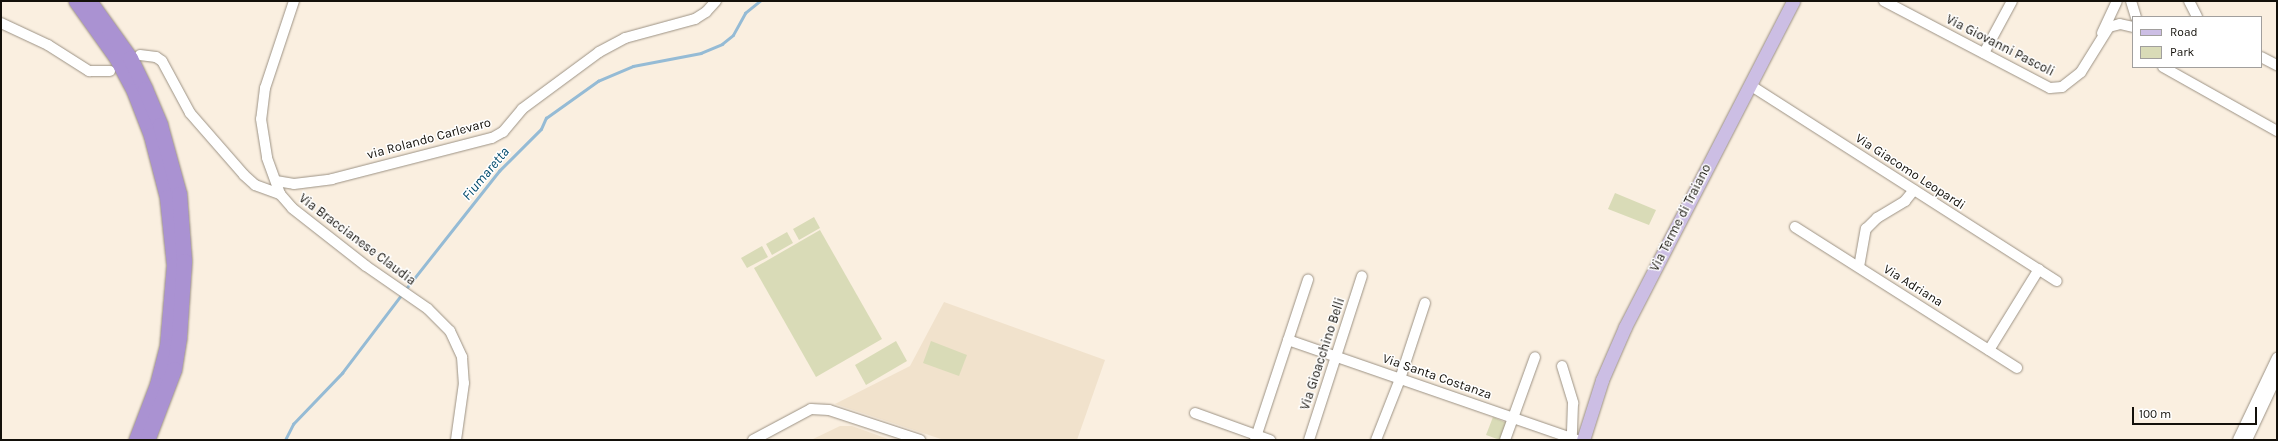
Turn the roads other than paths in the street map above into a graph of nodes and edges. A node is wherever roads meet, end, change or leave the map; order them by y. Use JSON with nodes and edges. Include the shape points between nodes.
{"nodes":[{"id":1,"x":76,"y":1,"type":"edge"},
{"id":2,"x":89,"y":1,"type":"edge"},
{"id":3,"x":294,"y":1,"type":"edge"},
{"id":4,"x":716,"y":1,"type":"edge"},
{"id":5,"x":1793,"y":1,"type":"edge"},
{"id":6,"x":1884,"y":1,"type":"edge"},
{"id":7,"x":2012,"y":1,"type":"edge"},
{"id":8,"x":2117,"y":1,"type":"edge"},
{"id":9,"x":2131,"y":1,"type":"edge"},
{"id":10,"x":2189,"y":1,"type":"edge"},
{"id":11,"x":2136,"y":16,"type":"edge"},
{"id":12,"x":2196,"y":16,"type":"edge"},
{"id":13,"x":1,"y":23,"type":"edge"},
{"id":14,"x":2132,"y":27,"type":"edge"},
{"id":15,"x":2100,"y":40,"type":"junction"},
{"id":16,"x":1984,"y":53,"type":"junction"},
{"id":17,"x":140,"y":55,"type":"dead end"},
{"id":18,"x":2262,"y":58,"type":"edge"},
{"id":19,"x":2277,"y":65,"type":"edge"},
{"id":20,"x":2165,"y":68,"type":"edge"},
{"id":21,"x":110,"y":71,"type":"dead end"},
{"id":22,"x":1750,"y":85,"type":"junction"},
{"id":23,"x":2277,"y":131,"type":"edge"},
{"id":24,"x":276,"y":181,"type":"junction"},
{"id":25,"x":1914,"y":190,"type":"junction"},
{"id":26,"x":280,"y":194,"type":"junction"},
{"id":27,"x":1795,"y":227,"type":"dead end"},
{"id":28,"x":1859,"y":267,"type":"junction"},
{"id":29,"x":2039,"y":269,"type":"junction"},
{"id":30,"x":1362,"y":276,"type":"dead end"},
{"id":31,"x":1308,"y":280,"type":"dead end"},
{"id":32,"x":2057,"y":281,"type":"dead end"},
{"id":33,"x":1425,"y":303,"type":"dead end"},
{"id":34,"x":1288,"y":340,"type":"junction"},
{"id":35,"x":1989,"y":350,"type":"junction"},
{"id":36,"x":1335,"y":357,"type":"junction"},
{"id":37,"x":1535,"y":357,"type":"dead end"},
{"id":38,"x":2277,"y":358,"type":"edge"},
{"id":39,"x":1562,"y":366,"type":"dead end"},
{"id":40,"x":2017,"y":368,"type":"dead end"},
{"id":41,"x":2277,"y":376,"type":"edge"},
{"id":42,"x":1400,"y":378,"type":"junction"},
{"id":43,"x":1195,"y":413,"type":"dead end"},
{"id":44,"x":1513,"y":417,"type":"junction"},
{"id":45,"x":1256,"y":438,"type":"edge"},
{"id":46,"x":1577,"y":439,"type":"edge"},
{"id":47,"x":136,"y":440,"type":"edge"},
{"id":48,"x":147,"y":440,"type":"edge"},
{"id":49,"x":456,"y":440,"type":"edge"},
{"id":50,"x":754,"y":440,"type":"edge"},
{"id":51,"x":920,"y":440,"type":"edge"},
{"id":52,"x":1270,"y":440,"type":"edge"},
{"id":53,"x":1309,"y":440,"type":"edge"},
{"id":54,"x":1376,"y":440,"type":"edge"},
{"id":55,"x":1505,"y":440,"type":"edge"},
{"id":56,"x":2238,"y":440,"type":"edge"},
{"id":57,"x":2247,"y":440,"type":"edge"}],
"edges":[{"from":1,"to":47,"type":"highway","via":[[116,57],[134,91],[152,136],[167,197],[174,265],[169,331],[157,385]]},
{"from":2,"to":48,"type":"highway","via":[[130,58],[146,89],[160,125],[179,194],[184,261],[179,337],[174,369]]},
{"from":3,"to":24,"type":"street","name":"Via Braccianese Claudia","via":[[268,81],[261,119],[263,142]]},
{"from":4,"to":24,"type":"street","name":"via Rolando Carlevaro","via":[[695,19],[625,38],[600,52],[522,109],[503,132],[492,138],[332,179],[294,184]]},
{"from":5,"to":22,"type":"main road","name":"Via Terme di Traiano"},
{"from":6,"to":16,"type":"street","name":"Via Giovanni Pascoli"},
{"from":7,"to":16,"type":"street"},
{"from":8,"to":15,"type":"street","via":[[2104,24]]},
{"from":9,"to":11,"type":"street"},
{"from":10,"to":12,"type":"street"},
{"from":13,"to":21,"type":"street","via":[[48,45],[89,71]]},
{"from":14,"to":15,"type":"street","via":[[2120,24],[2109,27]]},
{"from":15,"to":16,"type":"street","name":"Via Giovanni Pascoli","via":[[2081,72],[2062,88],[2050,88]]},
{"from":17,"to":26,"type":"street","via":[[156,57],[162,61],[190,113],[244,175],[255,185]]},
{"from":18,"to":19,"type":"street"},
{"from":20,"to":23,"type":"street"},
{"from":22,"to":25,"type":"street","name":"Via Giacomo Leopardi"},
{"from":22,"to":46,"type":"main road","name":"Via Terme di Traiano","via":[[1619,340]]},
{"from":24,"to":26,"type":"street","name":"Via Braccianese Claudia"},
{"from":25,"to":28,"type":"street","via":[[1905,201],[1877,218],[1866,229]]},
{"from":25,"to":29,"type":"street","name":"Via Giacomo Leopardi"},
{"from":26,"to":49,"type":"street","name":"Via Braccianese Claudia","via":[[314,226],[441,320],[458,345],[464,383]]},
{"from":27,"to":28,"type":"street","name":"Via Adriana"},
{"from":28,"to":35,"type":"street","name":"Via Adriana"},
{"from":29,"to":32,"type":"street","name":"Via Giacomo Leopardi"},
{"from":29,"to":35,"type":"street"},
{"from":30,"to":36,"type":"street","name":"Via Gioacchino Belli"},
{"from":31,"to":34,"type":"street"},
{"from":33,"to":42,"type":"street"},
{"from":34,"to":36,"type":"street","name":"Via Santa Costanza"},
{"from":34,"to":45,"type":"street"},
{"from":35,"to":40,"type":"street","name":"Via Adriana"},
{"from":36,"to":42,"type":"street","name":"Via Santa Costanza"},
{"from":36,"to":53,"type":"street","name":"Via Gioacchino Belli"},
{"from":37,"to":44,"type":"street"},
{"from":38,"to":56,"type":"street"},
{"from":39,"to":46,"type":"street","via":[[1573,403]]},
{"from":41,"to":57,"type":"street"},
{"from":42,"to":44,"type":"street","name":"Via Santa Costanza"},
{"from":42,"to":54,"type":"street"},
{"from":43,"to":45,"type":"street"},
{"from":44,"to":46,"type":"street","name":"Via Santa Costanza"},
{"from":44,"to":55,"type":"street"},
{"from":45,"to":52,"type":"street"},
{"from":50,"to":51,"type":"street","via":[[811,409],[829,410]]}]}
